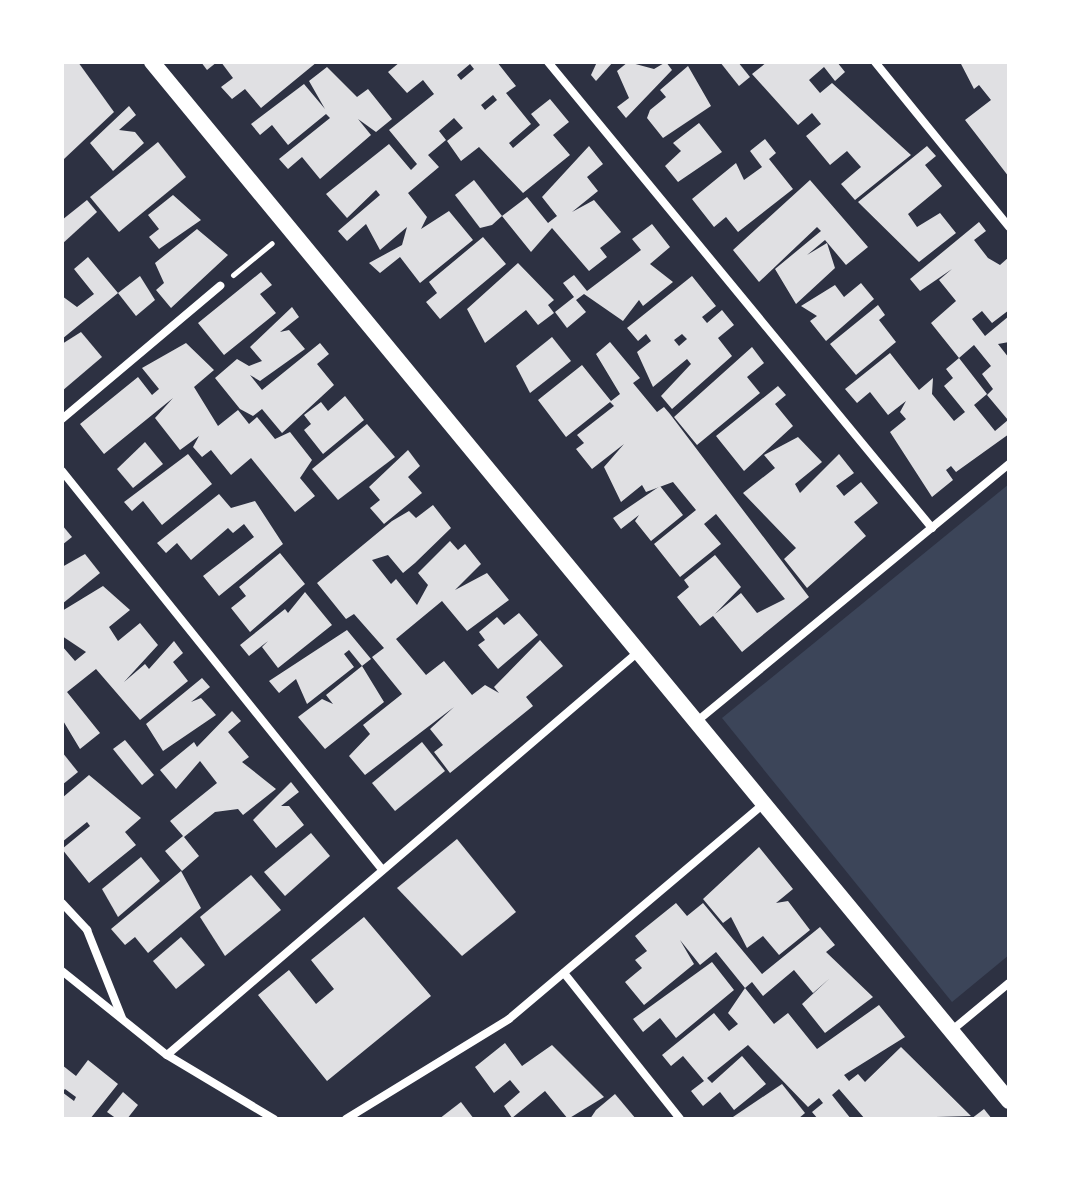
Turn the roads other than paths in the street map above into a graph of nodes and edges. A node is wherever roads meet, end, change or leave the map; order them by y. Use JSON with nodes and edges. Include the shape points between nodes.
{"nodes":[{"id":1,"x":152,"y":62,"type":"edge"},
{"id":2,"x":548,"y":62,"type":"edge"},
{"id":3,"x":875,"y":62,"type":"edge"},
{"id":4,"x":1009,"y":227,"type":"edge"},
{"id":5,"x":220,"y":286,"type":"road end"},
{"id":6,"x":62,"y":419,"type":"edge"},
{"id":7,"x":1009,"y":464,"type":"edge"},
{"id":8,"x":62,"y":471,"type":"edge"},
{"id":9,"x":932,"y":528,"type":"junction"},
{"id":10,"x":638,"y":652,"type":"junction"},
{"id":11,"x":696,"y":722,"type":"junction"},
{"id":12,"x":765,"y":803,"type":"junction"},
{"id":13,"x":380,"y":867,"type":"junction"},
{"id":14,"x":62,"y":903,"type":"edge"},
{"id":15,"x":62,"y":971,"type":"edge"},
{"id":16,"x":564,"y":973,"type":"junction"},
{"id":17,"x":1009,"y":983,"type":"edge"},
{"id":18,"x":124,"y":1021,"type":"junction"},
{"id":19,"x":950,"y":1031,"type":"junction"},
{"id":20,"x":167,"y":1055,"type":"junction"},
{"id":21,"x":1009,"y":1101,"type":"edge"},
{"id":22,"x":274,"y":1119,"type":"edge"},
{"id":23,"x":346,"y":1119,"type":"edge"},
{"id":24,"x":680,"y":1119,"type":"edge"}],
"edges":[{"from":1,"to":10,"type":"main road"},
{"from":2,"to":9,"type":"street"},
{"from":3,"to":4,"type":"street"},
{"from":5,"to":6,"type":"street"},
{"from":7,"to":9,"type":"street"},
{"from":8,"to":13,"type":"street"},
{"from":9,"to":11,"type":"street"},
{"from":10,"to":11,"type":"main road"},
{"from":10,"to":13,"type":"street"},
{"from":11,"to":12,"type":"main road"},
{"from":12,"to":16,"type":"street"},
{"from":12,"to":19,"type":"main road"},
{"from":13,"to":20,"type":"street"},
{"from":14,"to":18,"type":"street","via":[[87,930]]},
{"from":15,"to":18,"type":"street"},
{"from":16,"to":23,"type":"street","via":[[509,1019]]},
{"from":16,"to":24,"type":"street"},
{"from":17,"to":19,"type":"street"},
{"from":18,"to":20,"type":"street"},
{"from":19,"to":21,"type":"main road"},
{"from":20,"to":22,"type":"street"}]}
